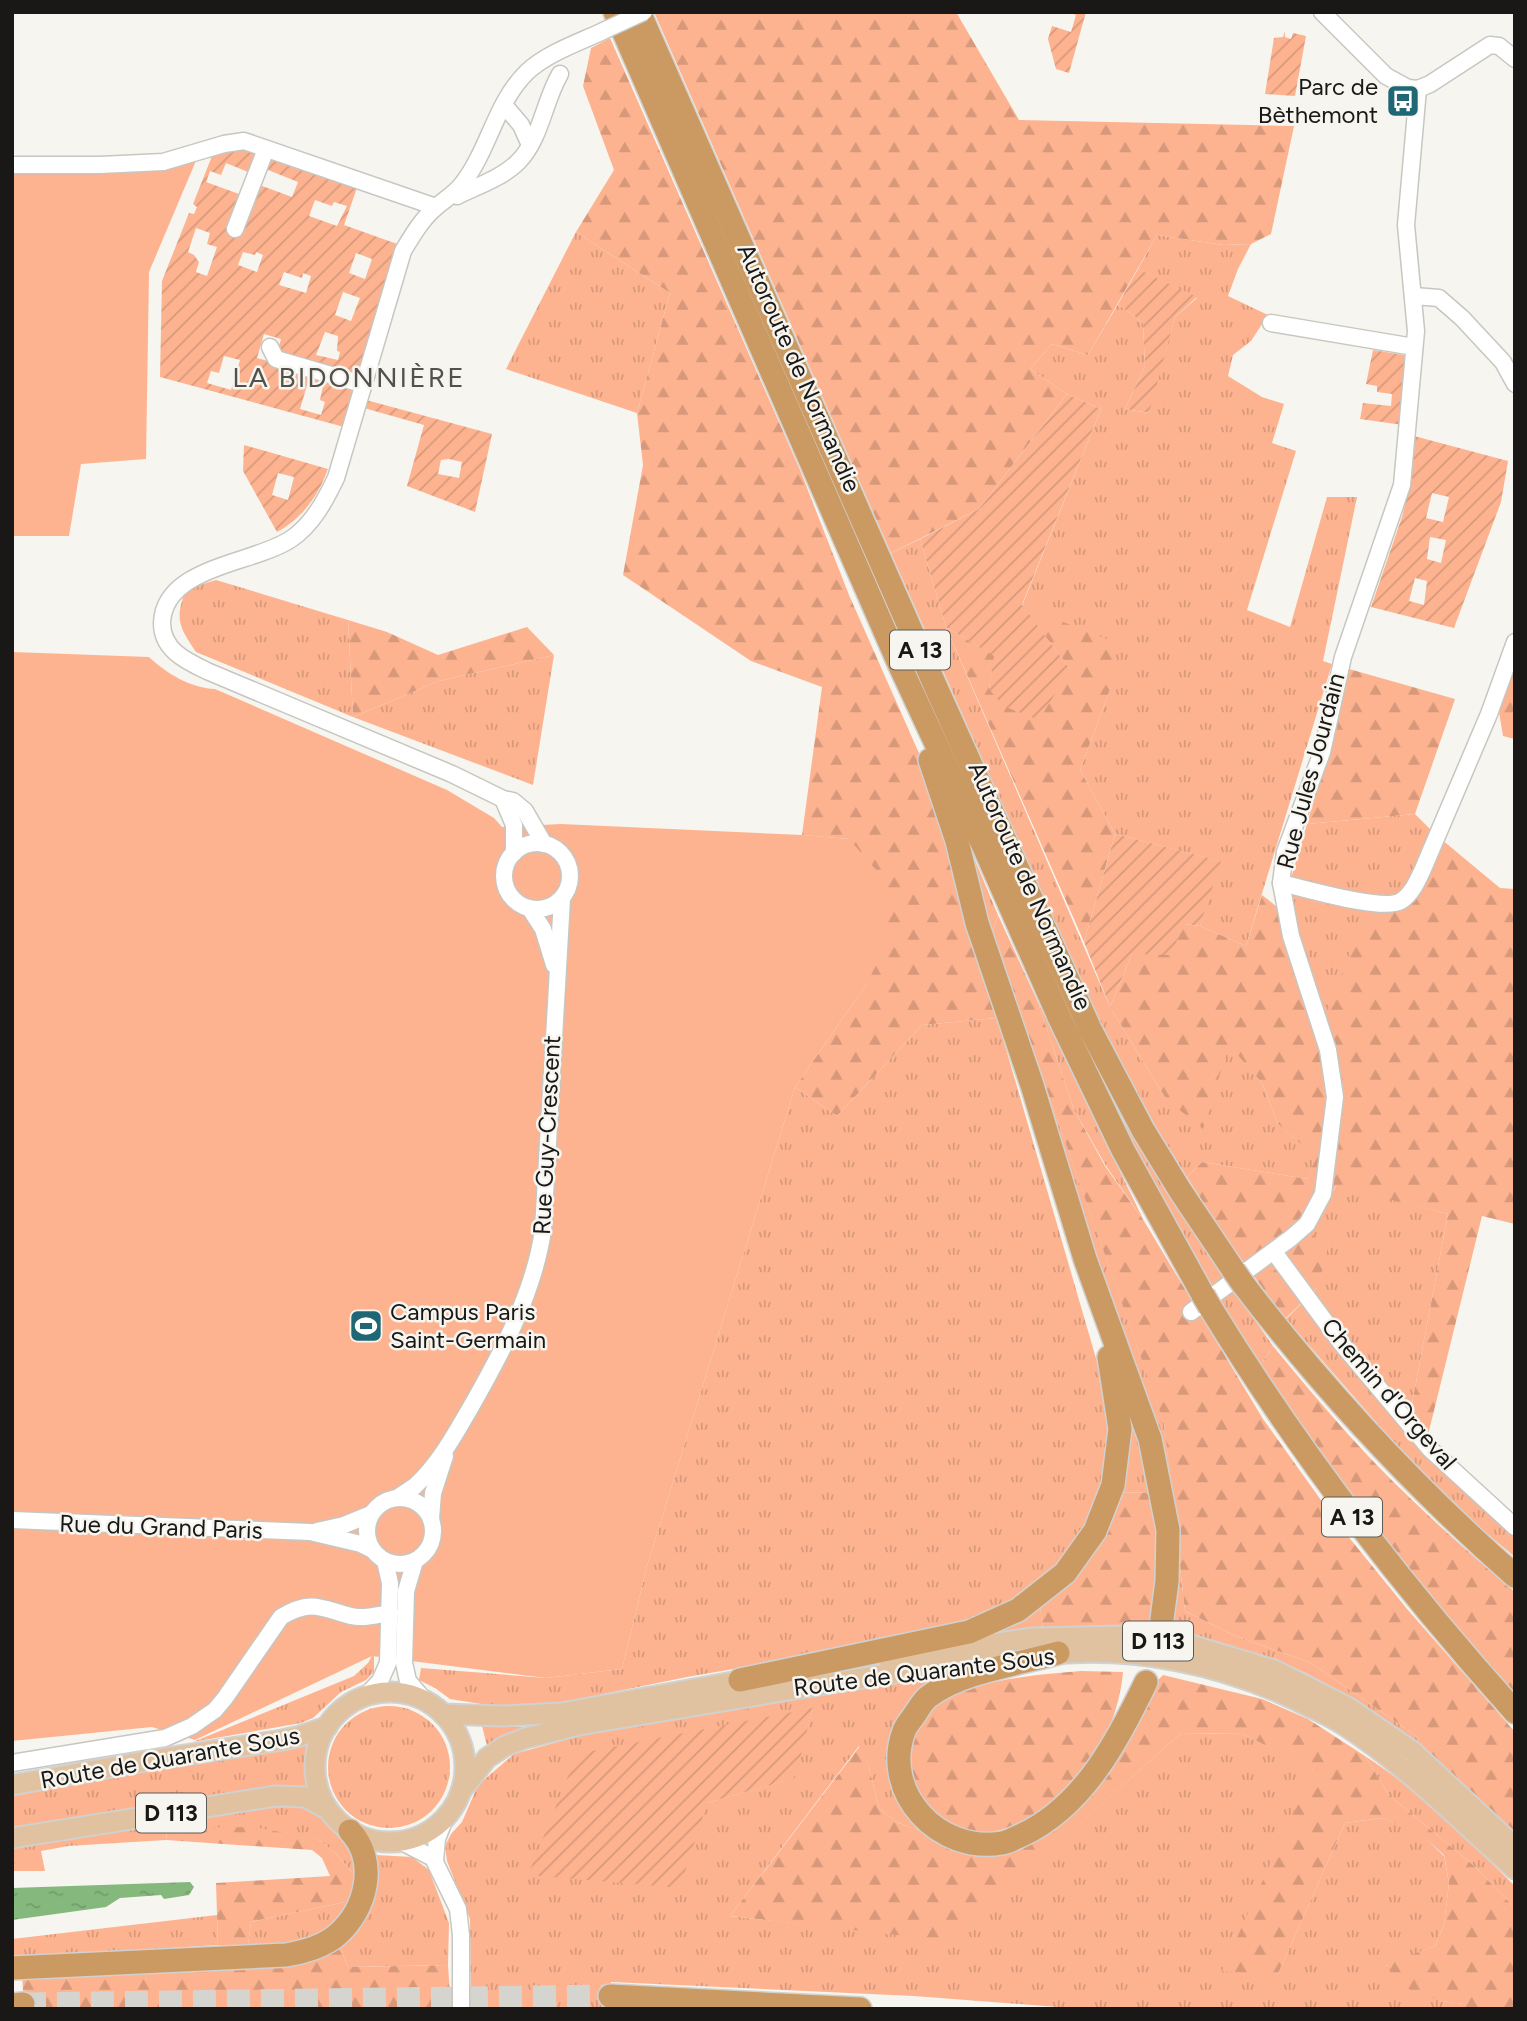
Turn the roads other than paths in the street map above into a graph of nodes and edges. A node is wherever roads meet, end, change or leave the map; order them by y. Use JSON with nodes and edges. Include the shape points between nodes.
{"nodes":[{"id":1,"x":642,"y":12,"type":"edge"},
{"id":2,"x":1322,"y":12,"type":"edge"},
{"id":3,"x":609,"y":22,"type":"edge"},
{"id":4,"x":1515,"y":59,"type":"edge"},
{"id":5,"x":560,"y":74,"type":"dead end"},
{"id":6,"x":1418,"y":89,"type":"junction"},
{"id":7,"x":504,"y":105,"type":"junction"},
{"id":8,"x":530,"y":145,"type":"junction"},
{"id":9,"x":266,"y":149,"type":"junction"},
{"id":10,"x":12,"y":165,"type":"edge"},
{"id":11,"x":441,"y":204,"type":"junction"},
{"id":12,"x":235,"y":229,"type":"dead end"},
{"id":13,"x":1414,"y":296,"type":"junction"},
{"id":14,"x":1271,"y":323,"type":"dead end"},
{"id":15,"x":270,"y":347,"type":"dead end"},
{"id":16,"x":1415,"y":347,"type":"junction"},
{"id":17,"x":362,"y":384,"type":"junction"},
{"id":18,"x":1515,"y":384,"type":"edge"},
{"id":19,"x":1515,"y":642,"type":"edge"},
{"id":20,"x":900,"y":666,"type":"junction"},
{"id":21,"x":503,"y":799,"type":"junction"},
{"id":22,"x":544,"y":844,"type":"junction"},
{"id":23,"x":514,"y":853,"type":"junction"},
{"id":24,"x":1281,"y":883,"type":"junction"},
{"id":25,"x":562,"y":899,"type":"junction"},
{"id":26,"x":530,"y":909,"type":"junction"},
{"id":27,"x":556,"y":970,"type":"junction"},
{"id":28,"x":1274,"y":1252,"type":"junction"},
{"id":29,"x":1085,"y":1259,"type":"junction"},
{"id":30,"x":1201,"y":1305,"type":"junction"},
{"id":31,"x":448,"y":1447,"type":"junction"},
{"id":32,"x":397,"y":1498,"type":"junction"},
{"id":33,"x":372,"y":1514,"type":"junction"},
{"id":34,"x":431,"y":1519,"type":"junction"},
{"id":35,"x":12,"y":1520,"type":"edge"},
{"id":36,"x":1515,"y":1527,"type":"edge"},
{"id":37,"x":310,"y":1532,"type":"junction"},
{"id":38,"x":372,"y":1549,"type":"junction"},
{"id":39,"x":385,"y":1561,"type":"junction"},
{"id":40,"x":415,"y":1561,"type":"junction"},
{"id":41,"x":1515,"y":1576,"type":"edge"},
{"id":42,"x":390,"y":1612,"type":"junction"},
{"id":43,"x":1162,"y":1619,"type":"dead end"},
{"id":44,"x":1058,"y":1653,"type":"junction"},
{"id":45,"x":740,"y":1681,"type":"junction"},
{"id":46,"x":1146,"y":1682,"type":"dead end"},
{"id":47,"x":365,"y":1697,"type":"junction"},
{"id":48,"x":425,"y":1701,"type":"junction"},
{"id":49,"x":1515,"y":1712,"type":"edge"},
{"id":50,"x":443,"y":1714,"type":"junction"},
{"id":51,"x":327,"y":1727,"type":"junction"},
{"id":52,"x":12,"y":1763,"type":"edge"},
{"id":53,"x":12,"y":1785,"type":"edge"},
{"id":54,"x":461,"y":1791,"type":"junction"},
{"id":55,"x":327,"y":1809,"type":"junction"},
{"id":56,"x":445,"y":1818,"type":"junction"},
{"id":57,"x":350,"y":1831,"type":"junction"},
{"id":58,"x":12,"y":1838,"type":"edge"},
{"id":59,"x":400,"y":1842,"type":"junction"},
{"id":60,"x":1515,"y":1847,"type":"edge"},
{"id":61,"x":435,"y":1861,"type":"junction"},
{"id":62,"x":1515,"y":1869,"type":"edge"},
{"id":63,"x":12,"y":1968,"type":"edge"},
{"id":64,"x":610,"y":1996,"type":"tunnel mouth"},
{"id":65,"x":461,"y":2009,"type":"edge"},
{"id":66,"x":860,"y":2009,"type":"edge"}],
"edges":[{"from":1,"to":3,"type":"street","bridge":true},
{"from":1,"to":41,"type":"highway","name":"Autoroute de Normandie","number":"A 13","via":[[929,671],[1090,1029],[1143,1130],[1239,1277],[1316,1376],[1444,1513]]},
{"from":2,"to":6,"type":"street","via":[[1386,76]]},
{"from":3,"to":7,"type":"street","via":[[527,72]]},
{"from":3,"to":20,"type":"highway","name":"Autoroute de Normandie","number":"A 13"},
{"from":4,"to":6,"type":"street","via":[[1499,46],[1490,45]]},
{"from":5,"to":8,"type":"street"},
{"from":6,"to":13,"type":"street","name":"Rue Jules Jourdain","via":[[1406,225]]},
{"from":7,"to":8,"type":"street"},
{"from":7,"to":11,"type":"street","via":[[477,163]]},
{"from":8,"to":11,"type":"street","via":[[506,172]]},
{"from":9,"to":10,"type":"street","via":[[244,141],[163,162]]},
{"from":9,"to":11,"type":"street"},
{"from":9,"to":12,"type":"street"},
{"from":11,"to":17,"type":"street","via":[[403,251]]},
{"from":13,"to":16,"type":"street","name":"Rue Jules Jourdain"},
{"from":13,"to":18,"type":"street","via":[[1439,298],[1462,318],[1503,362]]},
{"from":14,"to":16,"type":"street"},
{"from":15,"to":17,"type":"street","via":[[276,359]]},
{"from":16,"to":24,"type":"street","name":"Rue Jules Jourdain","via":[[1402,485],[1343,657],[1322,752],[1285,852]]},
{"from":17,"to":21,"type":"street","name":"Rue Guy-Crescent","via":[[335,478],[306,526],[281,545],[200,575],[178,588],[164,611],[163,631],[180,657]]},
{"from":19,"to":24,"type":"street","via":[[1423,869],[1402,901],[1381,906]]},
{"from":20,"to":29,"type":"highway"},
{"from":20,"to":30,"type":"highway","name":"Autoroute de Normandie","number":"A 13","via":[[1087,1076]]},
{"from":21,"to":22,"type":"street","name":"Rue Guy-Crescent","via":[[525,811]]},
{"from":21,"to":23,"type":"street","name":"Rue Guy-Crescent","via":[[514,825]]},
{"from":22,"to":23,"type":"street","via":[[533,843]]},
{"from":22,"to":25,"type":"street","name":"Rue Guy-Crescent","via":[[558,850],[568,863],[569,885]]},
{"from":23,"to":26,"type":"street","name":"Rue Guy-Crescent","via":[[505,883],[515,900]]},
{"from":24,"to":28,"type":"street","name":"Rue Jules Jourdain","via":[[1291,936],[1328,1050],[1335,1097],[1323,1194],[1307,1224]]},
{"from":25,"to":26,"type":"street","via":[[547,908]]},
{"from":25,"to":27,"type":"street","name":"Rue Guy-Crescent"},
{"from":26,"to":27,"type":"street","name":"Rue Guy-Crescent","via":[[543,929]]},
{"from":27,"to":31,"type":"street","name":"Rue Guy-Crescent","via":[[542,1239],[512,1330]]},
{"from":28,"to":30,"type":"street","name":"Rue Jules Jourdain"},
{"from":28,"to":36,"type":"street","name":"Chemin d'Orgeval","via":[[1341,1343],[1430,1449]]},
{"from":29,"to":43,"type":"highway","via":[[1150,1439],[1168,1530]]},
{"from":29,"to":45,"type":"highway","via":[[1112,1371],[1120,1429],[1113,1485],[1095,1531],[1065,1573],[1018,1611],[969,1632]]},
{"from":30,"to":49,"type":"highway","name":"Autoroute de Normandie","number":"A 13","via":[[1395,1573]]},
{"from":31,"to":32,"type":"street","name":"Rue Guy-Crescent","via":[[417,1484]]},
{"from":31,"to":34,"type":"street","name":"Rue Guy-Crescent","via":[[433,1493]]},
{"from":32,"to":33,"type":"street"},
{"from":32,"to":34,"type":"street","via":[[420,1505]]},
{"from":33,"to":37,"type":"street","name":"Rue du Grand Paris"},
{"from":33,"to":38,"type":"street","via":[[366,1529]]},
{"from":34,"to":40,"type":"street","via":[[432,1541]]},
{"from":35,"to":37,"type":"street","name":"Rue du Grand Paris"},
{"from":37,"to":38,"type":"street","name":"Rue du Grand Paris"},
{"from":38,"to":39,"type":"street"},
{"from":39,"to":40,"type":"street"},
{"from":39,"to":42,"type":"street"},
{"from":40,"to":48,"type":"street","via":[[406,1591],[404,1663],[408,1681]]},
{"from":42,"to":47,"type":"street","via":[[388,1663]]},
{"from":42,"to":52,"type":"street","via":[[360,1617],[324,1606],[295,1609],[282,1617],[215,1710],[192,1726],[165,1738]]},
{"from":44,"to":46,"type":"highway","via":[[949,1685],[927,1698],[904,1730],[898,1760],[903,1788],[920,1814],[943,1835],[970,1843],[1003,1843],[1059,1812],[1121,1733]]},
{"from":44,"to":54,"type":"main road","name":"Route de Quarante Sous","number":"D 113","via":[[951,1664],[579,1725],[505,1746],[477,1769]]},
{"from":44,"to":62,"type":"main road","name":"Route de Quarante Sous","number":"D 113","via":[[1138,1654],[1192,1663],[1268,1686],[1343,1724],[1399,1766]]},
{"from":45,"to":50,"type":"main road","name":"Route de Quarante Sous","number":"D 113","via":[[561,1713]]},
{"from":45,"to":60,"type":"main road","name":"Route de Quarante Sous","number":"D 113","via":[[1033,1638],[1124,1636],[1191,1645],[1274,1670],[1349,1708],[1412,1751]]},
{"from":47,"to":48,"type":"main road","name":"Route de Quarante Sous","via":[[393,1693]]},
{"from":47,"to":51,"type":"main road","name":"Route de Quarante Sous","via":[[342,1710]]},
{"from":48,"to":50,"type":"main road","name":"Route de Quarante Sous"},
{"from":50,"to":54,"type":"main road","name":"Route de Quarante Sous","via":[[463,1750]]},
{"from":51,"to":53,"type":"main road","name":"Route de Quarante Sous","number":"D 113","via":[[300,1736]]},
{"from":51,"to":55,"type":"main road","name":"Route de Quarante Sous","via":[[315,1768]]},
{"from":54,"to":56,"type":"main road","name":"Route de Quarante Sous"},
{"from":55,"to":57,"type":"main road","name":"Route de Quarante Sous"},
{"from":55,"to":58,"type":"main road","name":"Route de Quarante Sous","number":"D 113","via":[[305,1797],[276,1796]]},
{"from":56,"to":59,"type":"main road","name":"Route de Quarante Sous","via":[[429,1831]]},
{"from":56,"to":61,"type":"street"},
{"from":57,"to":59,"type":"main road","name":"Route de Quarante Sous","via":[[379,1842]]},
{"from":57,"to":63,"type":"highway","via":[[365,1853],[363,1896],[345,1928],[318,1947],[286,1955]]},
{"from":59,"to":61,"type":"street"},
{"from":61,"to":65,"type":"street","via":[[461,1923]]},
{"from":64,"to":66,"type":"highway"}]}
